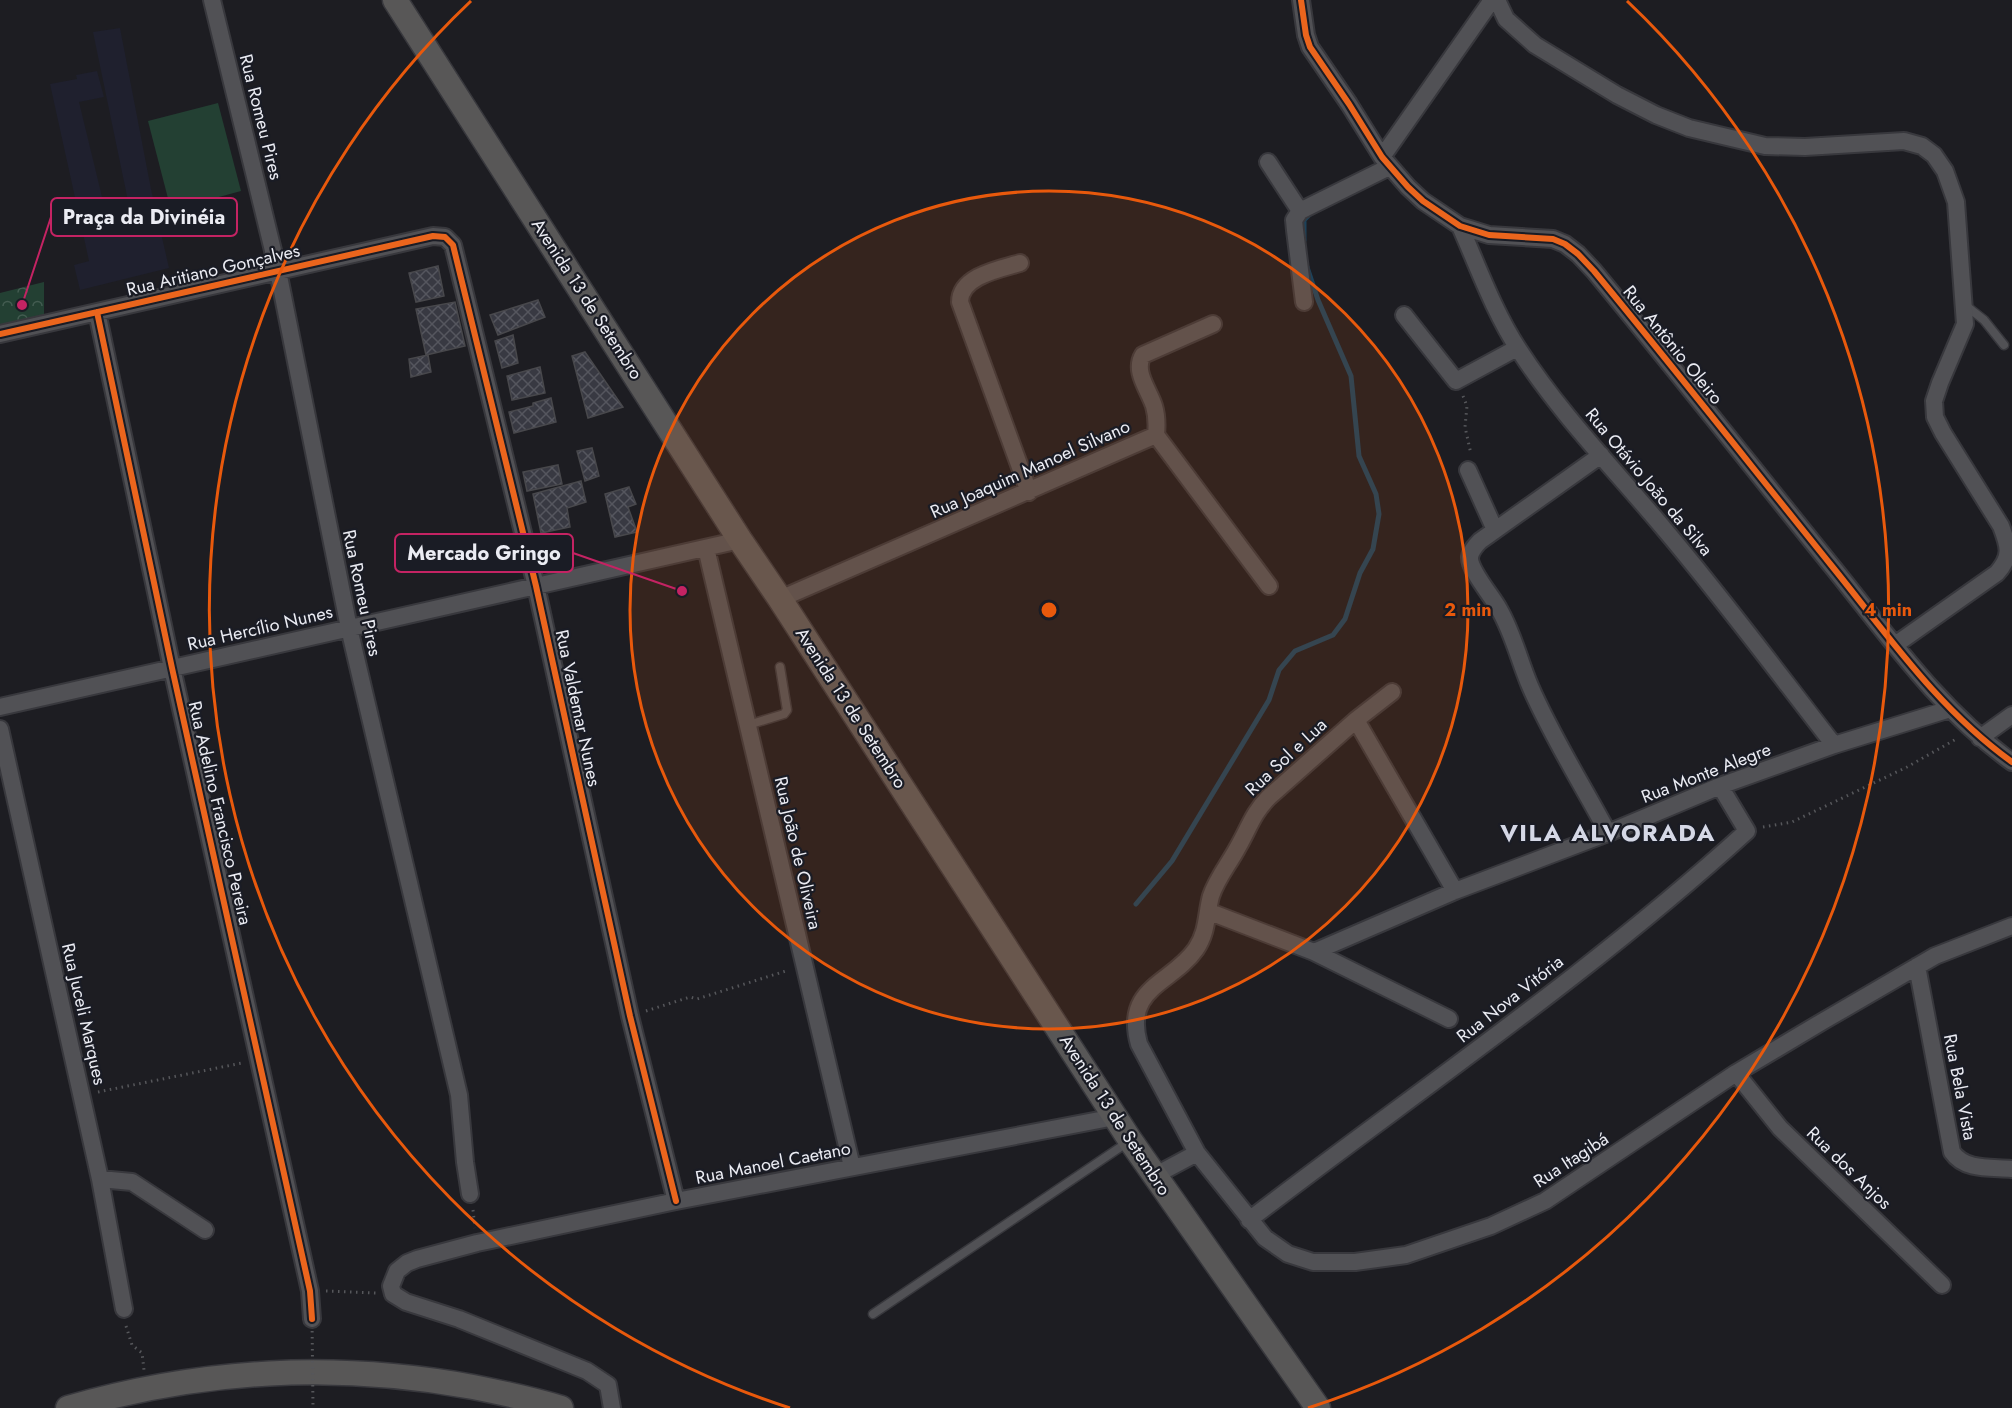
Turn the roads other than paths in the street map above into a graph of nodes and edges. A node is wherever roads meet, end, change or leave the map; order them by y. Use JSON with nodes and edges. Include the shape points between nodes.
{"nodes":[{"id":1,"x":212,"y":0,"type":"edge"},
{"id":2,"x":394,"y":0,"type":"edge"},
{"id":3,"x":1300,"y":0,"type":"edge"},
{"id":4,"x":1492,"y":0,"type":"edge"},
{"id":5,"x":1497,"y":0,"type":"edge"},
{"id":6,"x":1268,"y":162,"type":"dead end"},
{"id":7,"x":1385,"y":162,"type":"junction"},
{"id":8,"x":1300,"y":211,"type":"junction"},
{"id":9,"x":1460,"y":226,"type":"junction"},
{"id":10,"x":433,"y":236,"type":"joint"},
{"id":11,"x":1020,"y":263,"type":"dead end"},
{"id":12,"x":278,"y":271,"type":"junction"},
{"id":13,"x":1304,"y":302,"type":"dead end"},
{"id":14,"x":1965,"y":305,"type":"junction"},
{"id":15,"x":97,"y":312,"type":"junction"},
{"id":16,"x":1404,"y":315,"type":"dead end"},
{"id":17,"x":1213,"y":324,"type":"dead end"},
{"id":18,"x":0,"y":334,"type":"edge"},
{"id":19,"x":2004,"y":345,"type":"dead end"},
{"id":20,"x":1517,"y":348,"type":"junction"},
{"id":21,"x":1156,"y":435,"type":"junction"},
{"id":22,"x":1601,"y":456,"type":"junction"},
{"id":23,"x":1468,"y":470,"type":"road end"},
{"id":24,"x":1029,"y":492,"type":"junction"},
{"id":25,"x":1495,"y":530,"type":"junction"},
{"id":26,"x":740,"y":540,"type":"junction"},
{"id":27,"x":706,"y":548,"type":"junction"},
{"id":28,"x":536,"y":586,"type":"junction"},
{"id":29,"x":1269,"y":586,"type":"dead end"},
{"id":30,"x":780,"y":599,"type":"junction"},
{"id":31,"x":349,"y":628,"type":"junction"},
{"id":32,"x":1895,"y":645,"type":"junction"},
{"id":33,"x":780,"y":667,"type":"dead end"},
{"id":34,"x":172,"y":668,"type":"junction"},
{"id":35,"x":1392,"y":692,"type":"dead end"},
{"id":36,"x":0,"y":707,"type":"edge"},
{"id":37,"x":1950,"y":709,"type":"junction"},
{"id":38,"x":2012,"y":715,"type":"edge"},
{"id":39,"x":1356,"y":720,"type":"junction"},
{"id":40,"x":748,"y":725,"type":"junction"},
{"id":41,"x":0,"y":729,"type":"edge"},
{"id":42,"x":1976,"y":734,"type":"junction"},
{"id":43,"x":1834,"y":745,"type":"junction"},
{"id":44,"x":2012,"y":762,"type":"edge"},
{"id":45,"x":1720,"y":786,"type":"junction"},
{"id":46,"x":1608,"y":833,"type":"junction"},
{"id":47,"x":1455,"y":891,"type":"junction"},
{"id":48,"x":1210,"y":912,"type":"junction"},
{"id":49,"x":2012,"y":926,"type":"edge"},
{"id":50,"x":1314,"y":952,"type":"junction"},
{"id":51,"x":1917,"y":966,"type":"junction"},
{"id":52,"x":1449,"y":1019,"type":"dead end"},
{"id":53,"x":1736,"y":1073,"type":"junction"},
{"id":54,"x":1115,"y":1117,"type":"junction"},
{"id":55,"x":1130,"y":1140,"type":"junction"},
{"id":56,"x":1197,"y":1153,"type":"junction"},
{"id":57,"x":852,"y":1167,"type":"junction"},
{"id":58,"x":2012,"y":1169,"type":"edge"},
{"id":59,"x":1154,"y":1176,"type":"junction"},
{"id":60,"x":100,"y":1179,"type":"junction"},
{"id":61,"x":470,"y":1194,"type":"road end"},
{"id":62,"x":676,"y":1202,"type":"junction"},
{"id":63,"x":1250,"y":1220,"type":"junction"},
{"id":64,"x":205,"y":1230,"type":"dead end"},
{"id":65,"x":1942,"y":1286,"type":"dead end"},
{"id":66,"x":124,"y":1309,"type":"road end"},
{"id":67,"x":873,"y":1314,"type":"dead end"},
{"id":68,"x":312,"y":1319,"type":"road end"},
{"id":69,"x":552,"y":1407,"type":"edge"},
{"id":70,"x":68,"y":1408,"type":"edge"},
{"id":71,"x":612,"y":1408,"type":"edge"},
{"id":72,"x":1317,"y":1408,"type":"edge"}],
"edges":[{"from":1,"to":12,"type":"street","name":"Rua Romeu Pires"},
{"from":2,"to":26,"type":"main road","name":"Avenida 13 de Setembro"},
{"from":3,"to":7,"type":"street","name":"Rua Antônio Oleiro","via":[[1310,47]]},
{"from":4,"to":7,"type":"street"},
{"from":5,"to":14,"type":"street","via":[[1506,19],[1535,45],[1617,95],[1689,128],[1765,146],[1904,141],[1922,146],[1945,171],[1956,202]]},
{"from":6,"to":8,"type":"street"},
{"from":7,"to":8,"type":"street"},
{"from":7,"to":9,"type":"street","name":"Rua Antônio Oleiro","via":[[1423,201]]},
{"from":8,"to":13,"type":"street","via":[[1294,220],[1294,230]]},
{"from":9,"to":20,"type":"street","name":"Rua Otávio João da Silva"},
{"from":9,"to":32,"type":"street","name":"Rua Antônio Oleiro","via":[[1489,235],[1553,239],[1578,254]]},
{"from":10,"to":12,"type":"street","name":"Rua Aritiano Gonçalves"},
{"from":10,"to":28,"type":"street","name":"Rua Valdemar Nunes","via":[[445,237],[453,245]]},
{"from":11,"to":24,"type":"street","via":[[965,285],[960,302]]},
{"from":12,"to":15,"type":"street","name":"Rua Aritiano Gonçalves"},
{"from":12,"to":31,"type":"street","name":"Rua Romeu Pires"},
{"from":14,"to":19,"type":"lane","via":[[1984,320]]},
{"from":14,"to":32,"type":"street","via":[[1965,324],[1934,401],[1935,417],[2001,526],[2010,556],[1997,573]]},
{"from":15,"to":18,"type":"street","name":"Rua Aritiano Gonçalves"},
{"from":15,"to":34,"type":"street","name":"Rua Adelino Francisco Pereira"},
{"from":16,"to":20,"type":"street","via":[[1456,381]]},
{"from":17,"to":21,"type":"street","via":[[1143,355],[1139,361],[1154,406]]},
{"from":20,"to":22,"type":"street","name":"Rua Otávio João da Silva"},
{"from":21,"to":24,"type":"street","name":"Rua Joaquim Manoel Silvano"},
{"from":21,"to":29,"type":"street","name":"Rua Joaquim Manoel Silvano"},
{"from":22,"to":25,"type":"street"},
{"from":22,"to":43,"type":"street","name":"Rua Otávio João da Silva","via":[[1688,557]]},
{"from":23,"to":25,"type":"street"},
{"from":24,"to":30,"type":"street","name":"Rua Joaquim Manoel Silvano"},
{"from":25,"to":46,"type":"street","via":[[1473,549],[1472,567],[1499,609],[1530,686]]},
{"from":26,"to":27,"type":"street","name":"Rua Hercílio Nunes"},
{"from":26,"to":30,"type":"main road","name":"Avenida 13 de Setembro"},
{"from":27,"to":28,"type":"street","name":"Rua Hercílio Nunes"},
{"from":27,"to":40,"type":"street","name":"Rua João de Oliveira"},
{"from":28,"to":31,"type":"street","name":"Rua Hercílio Nunes"},
{"from":28,"to":62,"type":"street","name":"Rua Valdemar Nunes","via":[[630,1016]]},
{"from":30,"to":54,"type":"main road","name":"Avenida 13 de Setembro"},
{"from":31,"to":34,"type":"street","name":"Rua Hercílio Nunes"},
{"from":31,"to":61,"type":"street","name":"Rua Romeu Pires","via":[[459,1095]]},
{"from":32,"to":37,"type":"street","name":"Rua Antônio Oleiro"},
{"from":33,"to":40,"type":"lane","via":[[787,710]]},
{"from":34,"to":36,"type":"street","name":"Rua Hercílio Nunes"},
{"from":34,"to":68,"type":"street","name":"Rua Adelino Francisco Pereira","via":[[310,1291]]},
{"from":35,"to":39,"type":"street","name":"Rua Sol e Lua"},
{"from":37,"to":42,"type":"street","name":"Rua Antônio Oleiro"},
{"from":37,"to":43,"type":"street","name":"Rua Monte Alegre"},
{"from":38,"to":42,"type":"street"},
{"from":39,"to":47,"type":"street"},
{"from":39,"to":48,"type":"street","name":"Rua Sol e Lua","via":[[1256,810],[1218,880]]},
{"from":40,"to":57,"type":"street","name":"Rua João de Oliveira"},
{"from":41,"to":60,"type":"street","name":"Rua Juceli Marques"},
{"from":42,"to":44,"type":"street","name":"Rua Antônio Oleiro"},
{"from":43,"to":45,"type":"street","name":"Rua Monte Alegre"},
{"from":45,"to":46,"type":"street","name":"Rua Monte Alegre"},
{"from":45,"to":63,"type":"street","name":"Rua Nova Vitória","via":[[1747,831],[1493,1039]]},
{"from":46,"to":47,"type":"street","name":"Rua Monte Alegre"},
{"from":47,"to":50,"type":"street","name":"Rua Monte Alegre"},
{"from":48,"to":50,"type":"street"},
{"from":48,"to":56,"type":"street","name":"Rua Sol e Lua","via":[[1190,957],[1142,1001],[1135,1029],[1139,1044]]},
{"from":49,"to":51,"type":"street","name":"Rua Itagibá"},
{"from":50,"to":52,"type":"street"},
{"from":51,"to":53,"type":"street","name":"Rua Itagibá"},
{"from":51,"to":58,"type":"street","name":"Rua Bela Vista","via":[[1952,1152],[1966,1165]]},
{"from":53,"to":63,"type":"street","name":"Rua Itagibá","via":[[1545,1201],[1491,1226],[1406,1255],[1355,1262],[1313,1262],[1288,1254],[1265,1238]]},
{"from":53,"to":65,"type":"street","name":"Rua dos Anjos","via":[[1780,1128]]},
{"from":54,"to":55,"type":"main road","name":"Avenida 13 de Setembro"},
{"from":54,"to":57,"type":"street","name":"Rua Manoel Caetano"},
{"from":55,"to":59,"type":"main road","name":"Avenida 13 de Setembro"},
{"from":55,"to":67,"type":"lane"},
{"from":56,"to":59,"type":"street"},
{"from":56,"to":63,"type":"street","name":"Rua Itagibá"},
{"from":57,"to":62,"type":"street","name":"Rua Manoel Caetano"},
{"from":59,"to":72,"type":"main road","name":"Avenida 13 de Setembro"},
{"from":60,"to":64,"type":"street","via":[[132,1182]]},
{"from":60,"to":66,"type":"street","name":"Rua Juceli Marques"},
{"from":62,"to":71,"type":"street","name":"Rua Manoel Caetano","via":[[417,1259],[397,1271],[391,1286],[393,1294],[406,1302],[587,1371],[608,1385]]},
{"from":69,"to":70,"type":"main road","via":[[510,1394],[442,1382],[324,1372],[234,1374],[146,1388]]}]}
